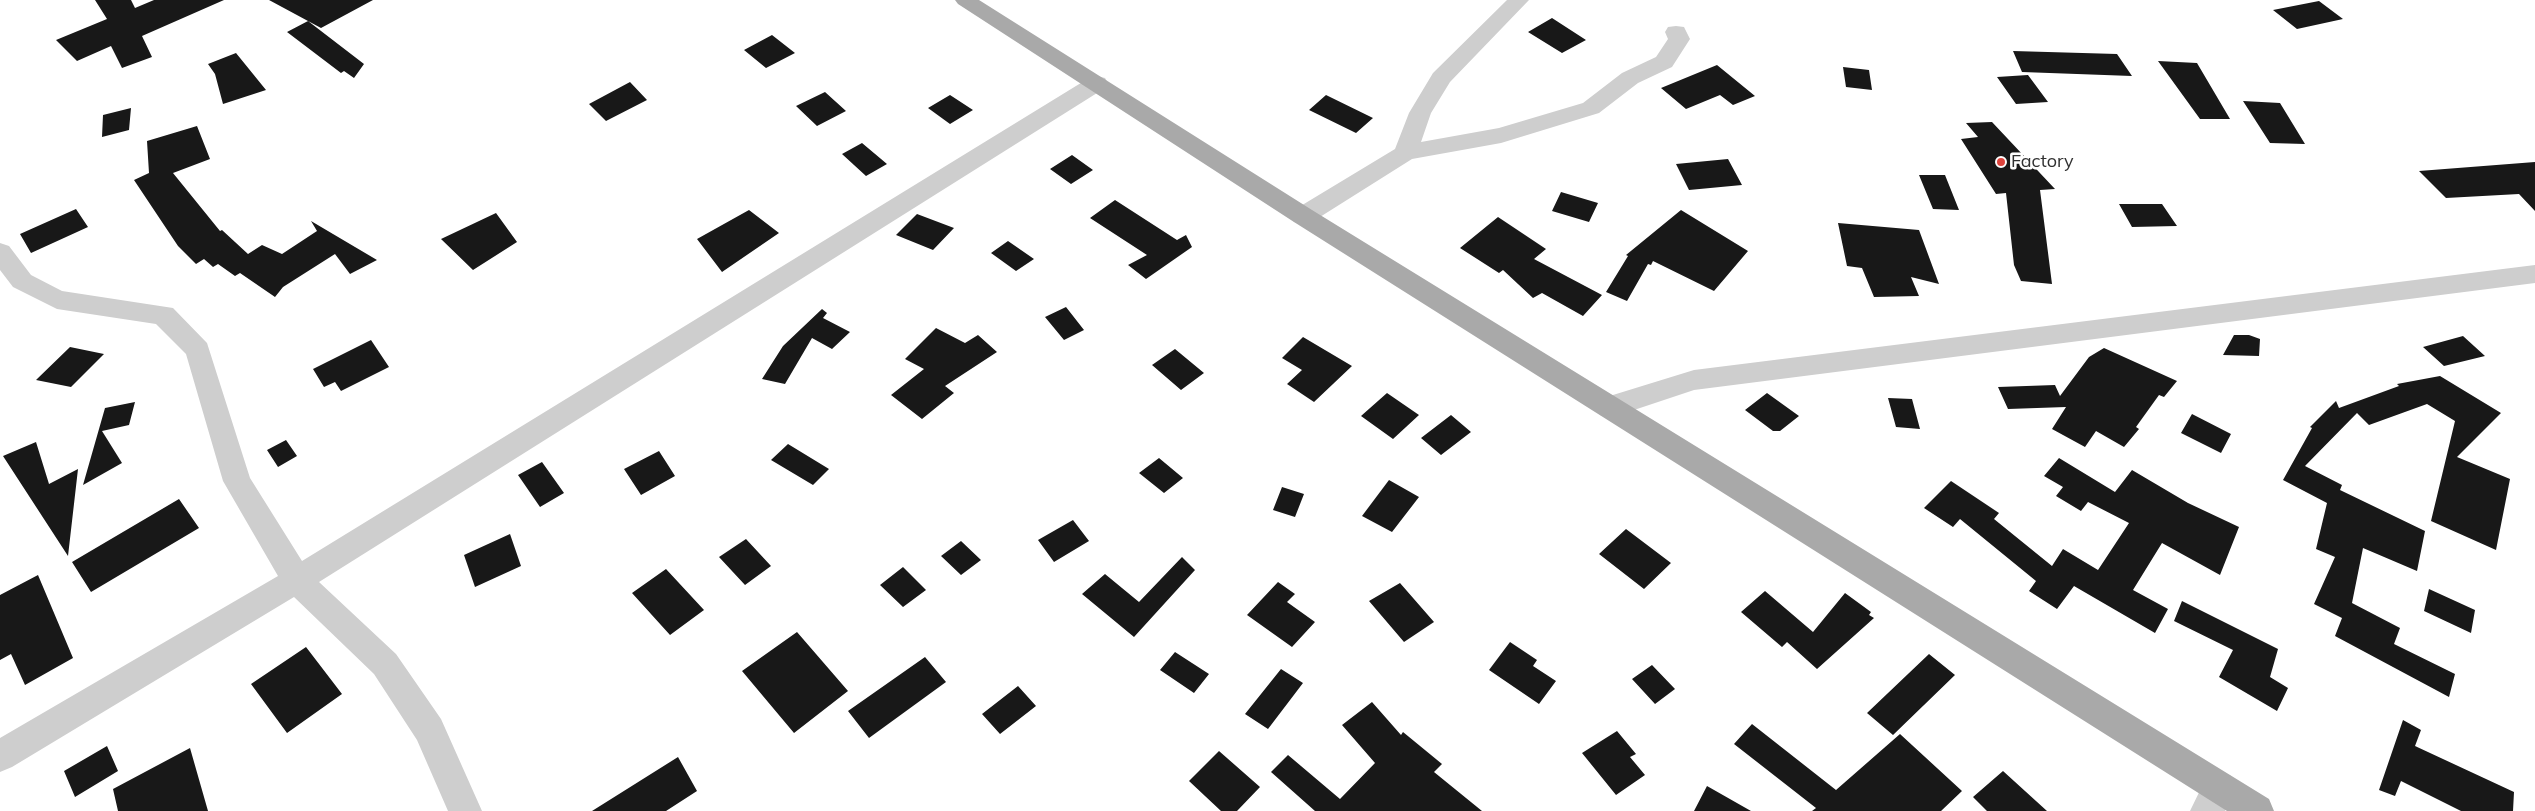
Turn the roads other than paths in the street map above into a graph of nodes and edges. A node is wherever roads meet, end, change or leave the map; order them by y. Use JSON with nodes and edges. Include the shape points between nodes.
{"nodes":[{"id":1,"x":965,"y":0,"type":"edge"},
{"id":2,"x":1518,"y":0,"type":"edge"},
{"id":3,"x":1676,"y":32,"type":"dead end"},
{"id":4,"x":1097,"y":83,"type":"junction"},
{"id":5,"x":1405,"y":153,"type":"junction"},
{"id":6,"x":1303,"y":216,"type":"junction"},
{"id":7,"x":0,"y":252,"type":"edge"},
{"id":8,"x":2535,"y":274,"type":"edge"},
{"id":9,"x":1610,"y":407,"type":"junction"},
{"id":10,"x":297,"y":580,"type":"junction"},
{"id":11,"x":0,"y":756,"type":"edge"},
{"id":12,"x":2213,"y":799,"type":"edge"},
{"id":13,"x":464,"y":811,"type":"edge"},
{"id":14,"x":2257,"y":811,"type":"edge"}],
"edges":[{"from":1,"to":4,"type":"main road"},
{"from":2,"to":5,"type":"street","via":[[1441,78],[1420,113]]},
{"from":3,"to":5,"type":"street","via":[[1679,39],[1664,62],[1630,78],[1591,108],[1502,135]]},
{"from":4,"to":6,"type":"main road"},
{"from":4,"to":10,"type":"street"},
{"from":5,"to":6,"type":"street"},
{"from":6,"to":9,"type":"main road"},
{"from":7,"to":10,"type":"street","via":[[22,282],[57,300],[164,315],[198,350],[237,481]]},
{"from":8,"to":9,"type":"street","via":[[1694,380]]},
{"from":9,"to":12,"type":"main road"},
{"from":10,"to":11,"type":"street"},
{"from":10,"to":13,"type":"street","via":[[386,664],[429,730]]},
{"from":12,"to":14,"type":"main road"}]}
